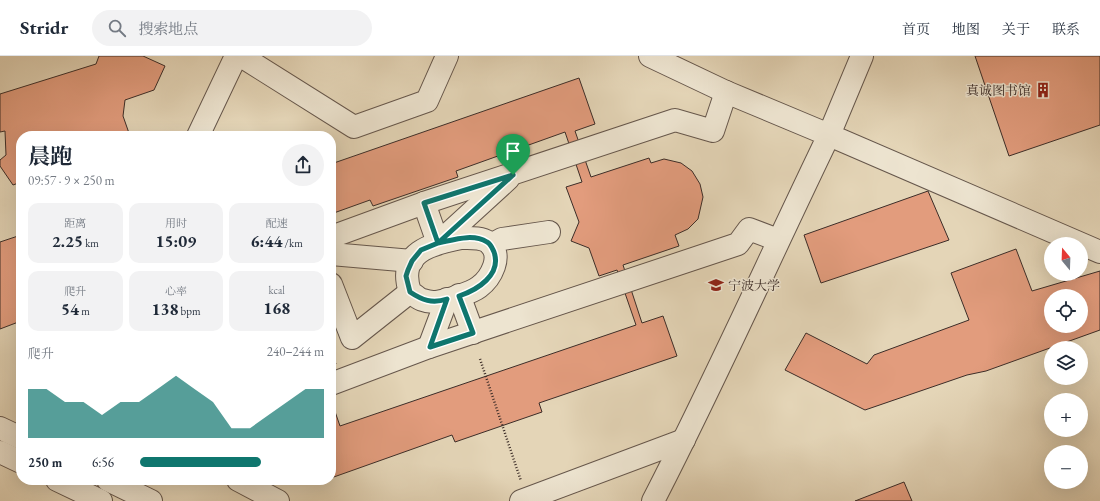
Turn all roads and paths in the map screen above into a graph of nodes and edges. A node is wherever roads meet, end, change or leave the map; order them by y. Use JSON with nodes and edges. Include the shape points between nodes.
{"nodes":[{"id":1,"x":236,"y":56,"type":"edge"},
{"id":2,"x":242,"y":56,"type":"edge"},
{"id":3,"x":447,"y":56,"type":"edge"},
{"id":4,"x":650,"y":56,"type":"edge"},
{"id":5,"x":862,"y":56,"type":"edge"},
{"id":6,"x":726,"y":92,"type":"junction"},
{"id":7,"x":200,"y":131,"type":"edge"},
{"id":8,"x":829,"y":135,"type":"junction"},
{"id":9,"x":513,"y":175,"type":"junction"},
{"id":10,"x":424,"y":203,"type":"junction"},
{"id":11,"x":549,"y":232,"type":"dead end"},
{"id":12,"x":336,"y":235,"type":"edge"},
{"id":13,"x":778,"y":240,"type":"junction"},
{"id":14,"x":438,"y":243,"type":"junction"},
{"id":15,"x":491,"y":245,"type":"junction"},
{"id":16,"x":1100,"y":252,"type":"edge"},
{"id":17,"x":336,"y":254,"type":"edge"},
{"id":18,"x":412,"y":261,"type":"junction"},
{"id":19,"x":410,"y":292,"type":"junction"},
{"id":20,"x":336,"y":297,"type":"edge"},
{"id":21,"x":453,"y":297,"type":"junction"},
{"id":22,"x":473,"y":333,"type":"junction"},
{"id":23,"x":352,"y":338,"type":"junction"},
{"id":24,"x":430,"y":347,"type":"junction"},
{"id":25,"x":480,"y":359,"type":"dead end"},
{"id":26,"x":363,"y":370,"type":"junction"},
{"id":27,"x":336,"y":382,"type":"edge"},
{"id":28,"x":0,"y":428,"type":"edge"},
{"id":29,"x":16,"y":436,"type":"edge"},
{"id":30,"x":684,"y":440,"type":"junction"},
{"id":31,"x":0,"y":452,"type":"edge"},
{"id":32,"x":16,"y":460,"type":"edge"},
{"id":33,"x":67,"y":485,"type":"edge"},
{"id":34,"x":118,"y":485,"type":"edge"},
{"id":35,"x":248,"y":485,"type":"edge"},
{"id":36,"x":524,"y":500,"type":"edge"},
{"id":37,"x":101,"y":501,"type":"edge"},
{"id":38,"x":151,"y":501,"type":"edge"},
{"id":39,"x":278,"y":501,"type":"edge"},
{"id":40,"x":653,"y":501,"type":"edge"}],
"edges":[{"from":1,"to":7,"type":"street"},
{"from":2,"to":3,"type":"street","via":[[354,127],[427,102]]},
{"from":4,"to":6,"type":"street"},
{"from":5,"to":8,"type":"street"},
{"from":6,"to":8,"type":"street"},
{"from":6,"to":9,"type":"street","via":[[713,131],[676,120]]},
{"from":8,"to":13,"type":"street"},
{"from":8,"to":16,"type":"street"},
{"from":9,"to":10,"type":"street"},
{"from":9,"to":14,"type":"street"},
{"from":10,"to":12,"type":"street"},
{"from":10,"to":14,"type":"street"},
{"from":11,"to":15,"type":"street","via":[[502,239]]},
{"from":13,"to":22,"type":"street","via":[[749,229],[738,244]]},
{"from":13,"to":30,"type":"street"},
{"from":14,"to":15,"type":"street","via":[[461,238],[480,239]]},
{"from":14,"to":18,"type":"street","via":[[421,250]]},
{"from":15,"to":21,"type":"street","via":[[495,254],[491,274],[477,289]]},
{"from":17,"to":18,"type":"street"},
{"from":18,"to":19,"type":"street","via":[[406,276]]},
{"from":19,"to":21,"type":"street","via":[[422,300],[438,302]]},
{"from":19,"to":23,"type":"street"},
{"from":20,"to":23,"type":"street"},
{"from":21,"to":22,"type":"street"},
{"from":21,"to":24,"type":"street"},
{"from":22,"to":24,"type":"street"},
{"from":23,"to":26,"type":"street"},
{"from":24,"to":26,"type":"street"},
{"from":25,"to":36,"type":"path"},
{"from":26,"to":27,"type":"street"},
{"from":28,"to":29,"type":"street"},
{"from":30,"to":36,"type":"street"},
{"from":30,"to":40,"type":"street"},
{"from":31,"to":32,"type":"street"},
{"from":33,"to":37,"type":"street"},
{"from":34,"to":38,"type":"street"},
{"from":35,"to":39,"type":"street"}]}
